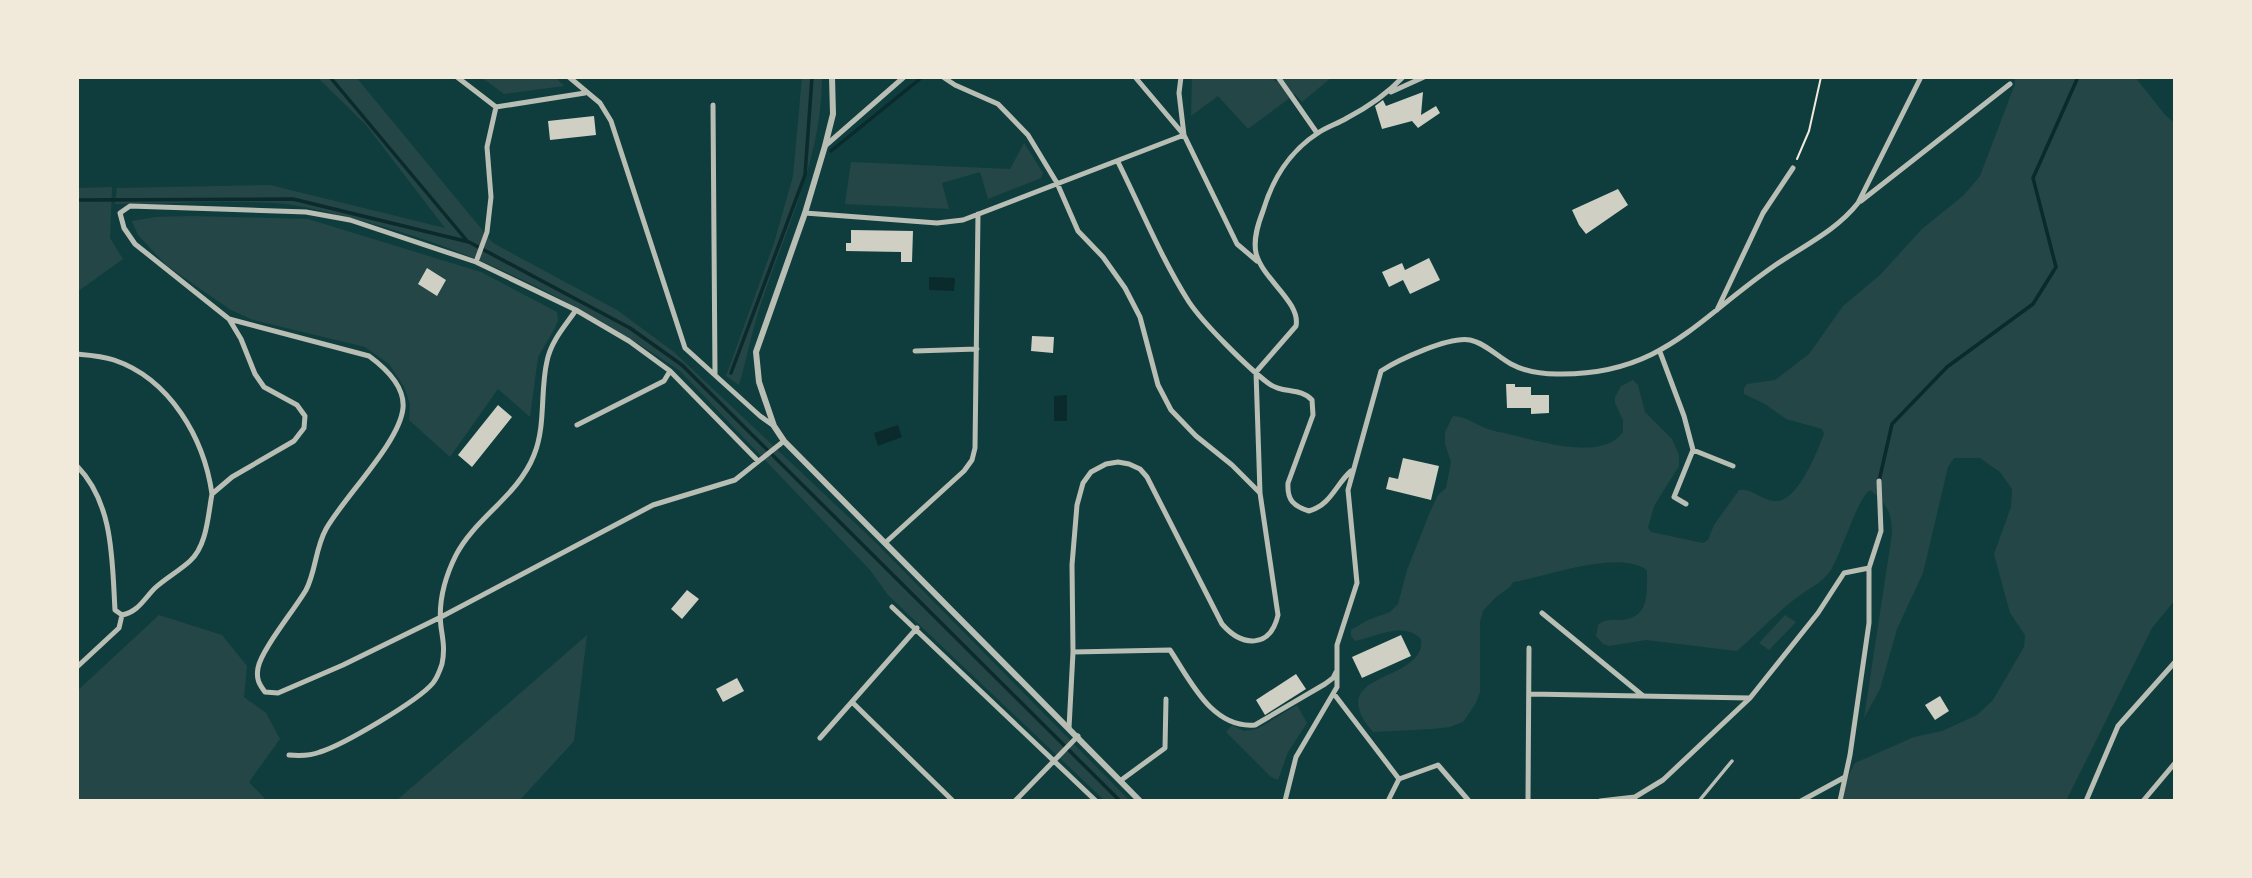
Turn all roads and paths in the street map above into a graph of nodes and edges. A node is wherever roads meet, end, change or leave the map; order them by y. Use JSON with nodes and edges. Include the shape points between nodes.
{"nodes":[{"id":1,"x":457,"y":77,"type":"edge"},
{"id":2,"x":569,"y":77,"type":"edge"},
{"id":3,"x":832,"y":77,"type":"edge"},
{"id":4,"x":904,"y":77,"type":"edge"},
{"id":5,"x":943,"y":77,"type":"edge"},
{"id":6,"x":1135,"y":77,"type":"edge"},
{"id":7,"x":1181,"y":77,"type":"edge"},
{"id":8,"x":1278,"y":77,"type":"edge"},
{"id":9,"x":1392,"y":77,"type":"edge"},
{"id":10,"x":1403,"y":77,"type":"edge"},
{"id":11,"x":1424,"y":77,"type":"edge"},
{"id":12,"x":1821,"y":77,"type":"edge"},
{"id":13,"x":1921,"y":77,"type":"edge"},
{"id":14,"x":2010,"y":84,"type":"dead end"},
{"id":15,"x":585,"y":93,"type":"junction"},
{"id":16,"x":1388,"y":93,"type":"junction"},
{"id":17,"x":713,"y":105,"type":"dead end"},
{"id":18,"x":496,"y":107,"type":"junction"},
{"id":19,"x":1317,"y":133,"type":"junction"},
{"id":20,"x":1184,"y":135,"type":"junction"},
{"id":21,"x":825,"y":146,"type":"junction"},
{"id":22,"x":1118,"y":162,"type":"junction"},
{"id":23,"x":1793,"y":168,"type":"joint"},
{"id":24,"x":1057,"y":183,"type":"junction"},
{"id":25,"x":1858,"y":203,"type":"junction"},
{"id":26,"x":805,"y":213,"type":"junction"},
{"id":27,"x":978,"y":214,"type":"junction"},
{"id":28,"x":476,"y":262,"type":"junction"},
{"id":29,"x":1259,"y":263,"type":"junction"},
{"id":30,"x":576,"y":310,"type":"junction"},
{"id":31,"x":1716,"y":312,"type":"junction"},
{"id":32,"x":229,"y":319,"type":"junction"},
{"id":33,"x":977,"y":349,"type":"junction"},
{"id":34,"x":915,"y":351,"type":"dead end"},
{"id":35,"x":1660,"y":352,"type":"junction"},
{"id":36,"x":77,"y":354,"type":"edge"},
{"id":37,"x":670,"y":371,"type":"junction"},
{"id":38,"x":1256,"y":372,"type":"junction"},
{"id":39,"x":715,"y":374,"type":"junction"},
{"id":40,"x":577,"y":425,"type":"dead end"},
{"id":41,"x":774,"y":426,"type":"junction"},
{"id":42,"x":783,"y":440,"type":"junction"},
{"id":43,"x":1693,"y":450,"type":"junction"},
{"id":44,"x":760,"y":459,"type":"junction"},
{"id":45,"x":1733,"y":466,"type":"dead end"},
{"id":46,"x":77,"y":467,"type":"edge"},
{"id":47,"x":1352,"y":471,"type":"junction"},
{"id":48,"x":1879,"y":481,"type":"dead end"},
{"id":49,"x":1260,"y":492,"type":"junction"},
{"id":50,"x":212,"y":494,"type":"junction"},
{"id":51,"x":1686,"y":504,"type":"dead end"},
{"id":52,"x":885,"y":543,"type":"junction"},
{"id":53,"x":1869,"y":568,"type":"junction"},
{"id":54,"x":892,"y":607,"type":"dead end"},
{"id":55,"x":1542,"y":612,"type":"dead end"},
{"id":56,"x":122,"y":615,"type":"junction"},
{"id":57,"x":441,"y":617,"type":"junction"},
{"id":58,"x":917,"y":628,"type":"junction"},
{"id":59,"x":1529,"y":648,"type":"dead end"},
{"id":60,"x":1073,"y":652,"type":"junction"},
{"id":61,"x":2175,"y":662,"type":"edge"},
{"id":62,"x":77,"y":667,"type":"edge"},
{"id":63,"x":1337,"y":669,"type":"junction"},
{"id":64,"x":1334,"y":694,"type":"junction"},
{"id":65,"x":1530,"y":694,"type":"junction"},
{"id":66,"x":1643,"y":696,"type":"junction"},
{"id":67,"x":1750,"y":698,"type":"junction"},
{"id":68,"x":1166,"y":699,"type":"dead end"},
{"id":69,"x":852,"y":702,"type":"junction"},
{"id":70,"x":1069,"y":728,"type":"junction"},
{"id":71,"x":1078,"y":736,"type":"junction"},
{"id":72,"x":820,"y":738,"type":"dead end"},
{"id":73,"x":289,"y":755,"type":"dead end"},
{"id":74,"x":1053,"y":760,"type":"junction"},
{"id":75,"x":1732,"y":761,"type":"dead end"},
{"id":76,"x":2175,"y":763,"type":"edge"},
{"id":77,"x":1845,"y":777,"type":"junction"},
{"id":78,"x":1399,"y":779,"type":"junction"},
{"id":79,"x":1120,"y":781,"type":"junction"},
{"id":80,"x":1635,"y":799,"type":"edge"},
{"id":81,"x":953,"y":801,"type":"edge"},
{"id":82,"x":1015,"y":801,"type":"edge"},
{"id":83,"x":1096,"y":801,"type":"edge"},
{"id":84,"x":1140,"y":801,"type":"edge"},
{"id":85,"x":1285,"y":801,"type":"edge"},
{"id":86,"x":1388,"y":801,"type":"edge"},
{"id":87,"x":1469,"y":801,"type":"edge"},
{"id":88,"x":1528,"y":801,"type":"edge"},
{"id":89,"x":1600,"y":801,"type":"edge"},
{"id":90,"x":1699,"y":801,"type":"edge"},
{"id":91,"x":1801,"y":801,"type":"edge"},
{"id":92,"x":1840,"y":801,"type":"edge"},
{"id":93,"x":2086,"y":801,"type":"edge"},
{"id":94,"x":2143,"y":801,"type":"edge"}],
"edges":[{"from":1,"to":18,"type":"street"},
{"from":2,"to":15,"type":"street"},
{"from":3,"to":21,"type":"street","via":[[833,114]]},
{"from":4,"to":21,"type":"street"},
{"from":5,"to":24,"type":"street","via":[[998,104],[1028,135]]},
{"from":6,"to":20,"type":"street"},
{"from":7,"to":20,"type":"street"},
{"from":8,"to":19,"type":"street"},
{"from":9,"to":16,"type":"street"},
{"from":10,"to":16,"type":"street"},
{"from":11,"to":16,"type":"street"},
{"from":12,"to":23,"type":"path","via":[[1809,131]]},
{"from":13,"to":25,"type":"street"},
{"from":14,"to":25,"type":"street"},
{"from":15,"to":18,"type":"street"},
{"from":15,"to":39,"type":"street","via":[[600,103],[611,121],[685,348]]},
{"from":16,"to":19,"type":"street"},
{"from":17,"to":39,"type":"street"},
{"from":18,"to":28,"type":"street","via":[[487,148],[491,197],[487,232]]},
{"from":19,"to":29,"type":"street","via":[[1276,177],[1256,231]]},
{"from":20,"to":22,"type":"street"},
{"from":20,"to":29,"type":"street","via":[[1237,244]]},
{"from":21,"to":26,"type":"street"},
{"from":22,"to":24,"type":"street"},
{"from":22,"to":38,"type":"street","via":[[1190,303]]},
{"from":23,"to":31,"type":"street","via":[[1763,213]]},
{"from":24,"to":27,"type":"street"},
{"from":24,"to":49,"type":"street","via":[[1078,231],[1103,257],[1130,298],[1146,335],[1158,385],[1171,410]]},
{"from":25,"to":31,"type":"street","via":[[1835,228],[1772,267]]},
{"from":26,"to":27,"type":"street","via":[[937,223]]},
{"from":26,"to":41,"type":"street","via":[[756,352],[759,382]]},
{"from":27,"to":33,"type":"street"},
{"from":28,"to":30,"type":"street"},
{"from":28,"to":32,"type":"street","via":[[350,220],[306,212],[130,206],[120,213],[135,244]]},
{"from":29,"to":38,"type":"street","via":[[1298,317],[1296,326]]},
{"from":30,"to":37,"type":"street"},
{"from":30,"to":57,"type":"street","via":[[553,342],[547,360],[535,454],[526,473],[475,526],[456,555],[442,589]]},
{"from":31,"to":35,"type":"street"},
{"from":32,"to":50,"type":"street","via":[[255,374],[264,387],[297,405],[305,416],[304,428],[294,441]]},
{"from":32,"to":57,"type":"street","via":[[369,356],[386,368],[404,405],[393,436],[325,530],[312,577],[258,666],[257,682],[265,692],[278,693]]},
{"from":33,"to":34,"type":"street"},
{"from":33,"to":52,"type":"street","via":[[972,460]]},
{"from":35,"to":43,"type":"street"},
{"from":35,"to":47,"type":"street","via":[[1628,366],[1556,374],[1513,365],[1477,342],[1449,342],[1381,371]]},
{"from":36,"to":50,"type":"street","via":[[115,360],[155,384],[175,403],[202,456]]},
{"from":37,"to":40,"type":"street","via":[[664,381]]},
{"from":37,"to":44,"type":"street"},
{"from":38,"to":47,"type":"street","via":[[1280,390],[1306,393],[1312,400],[1313,415],[1288,483],[1291,501],[1309,511],[1319,508]]},
{"from":38,"to":49,"type":"street"},
{"from":39,"to":41,"type":"street"},
{"from":41,"to":42,"type":"street"},
{"from":42,"to":44,"type":"street"},
{"from":42,"to":52,"type":"street"},
{"from":43,"to":45,"type":"street"},
{"from":43,"to":51,"type":"street","via":[[1674,497]]},
{"from":44,"to":57,"type":"street","via":[[735,480],[653,505]]},
{"from":46,"to":56,"type":"street","via":[[97,492],[106,521],[115,611]]},
{"from":47,"to":63,"type":"street","via":[[1348,490],[1357,583],[1339,636]]},
{"from":48,"to":53,"type":"street","via":[[1881,531]]},
{"from":49,"to":60,"type":"street","via":[[1278,615],[1275,629],[1266,637],[1244,641],[1222,624],[1140,469],[1118,462],[1091,472],[1077,505]]},
{"from":50,"to":56,"type":"street","via":[[200,549],[193,559],[132,613]]},
{"from":52,"to":70,"type":"street"},
{"from":53,"to":67,"type":"street","via":[[1844,573]]},
{"from":53,"to":77,"type":"street","via":[[1869,624]]},
{"from":54,"to":58,"type":"street"},
{"from":55,"to":66,"type":"street"},
{"from":56,"to":62,"type":"street","via":[[119,628]]},
{"from":57,"to":73,"type":"street","via":[[445,647],[441,666],[418,697],[337,746],[310,755]]},
{"from":58,"to":69,"type":"street"},
{"from":58,"to":74,"type":"street"},
{"from":59,"to":65,"type":"street"},
{"from":60,"to":63,"type":"street","via":[[1170,650],[1209,708],[1243,726],[1255,725],[1325,684]]},
{"from":60,"to":70,"type":"street"},
{"from":61,"to":93,"type":"street","via":[[2118,726]]},
{"from":63,"to":64,"type":"street"},
{"from":64,"to":78,"type":"street"},
{"from":64,"to":85,"type":"street","via":[[1296,757]]},
{"from":65,"to":66,"type":"street"},
{"from":65,"to":88,"type":"street"},
{"from":66,"to":67,"type":"street"},
{"from":67,"to":80,"type":"street","via":[[1663,780]]},
{"from":68,"to":79,"type":"street","via":[[1165,748]]},
{"from":69,"to":72,"type":"street"},
{"from":69,"to":81,"type":"street"},
{"from":70,"to":71,"type":"street"},
{"from":71,"to":74,"type":"street"},
{"from":71,"to":79,"type":"street"},
{"from":74,"to":82,"type":"street"},
{"from":74,"to":83,"type":"street"},
{"from":75,"to":90,"type":"street"},
{"from":76,"to":94,"type":"street"},
{"from":77,"to":91,"type":"street"},
{"from":77,"to":92,"type":"street"},
{"from":78,"to":86,"type":"street"},
{"from":78,"to":87,"type":"street","via":[[1438,765]]},
{"from":79,"to":84,"type":"street"},
{"from":80,"to":89,"type":"street"}]}
